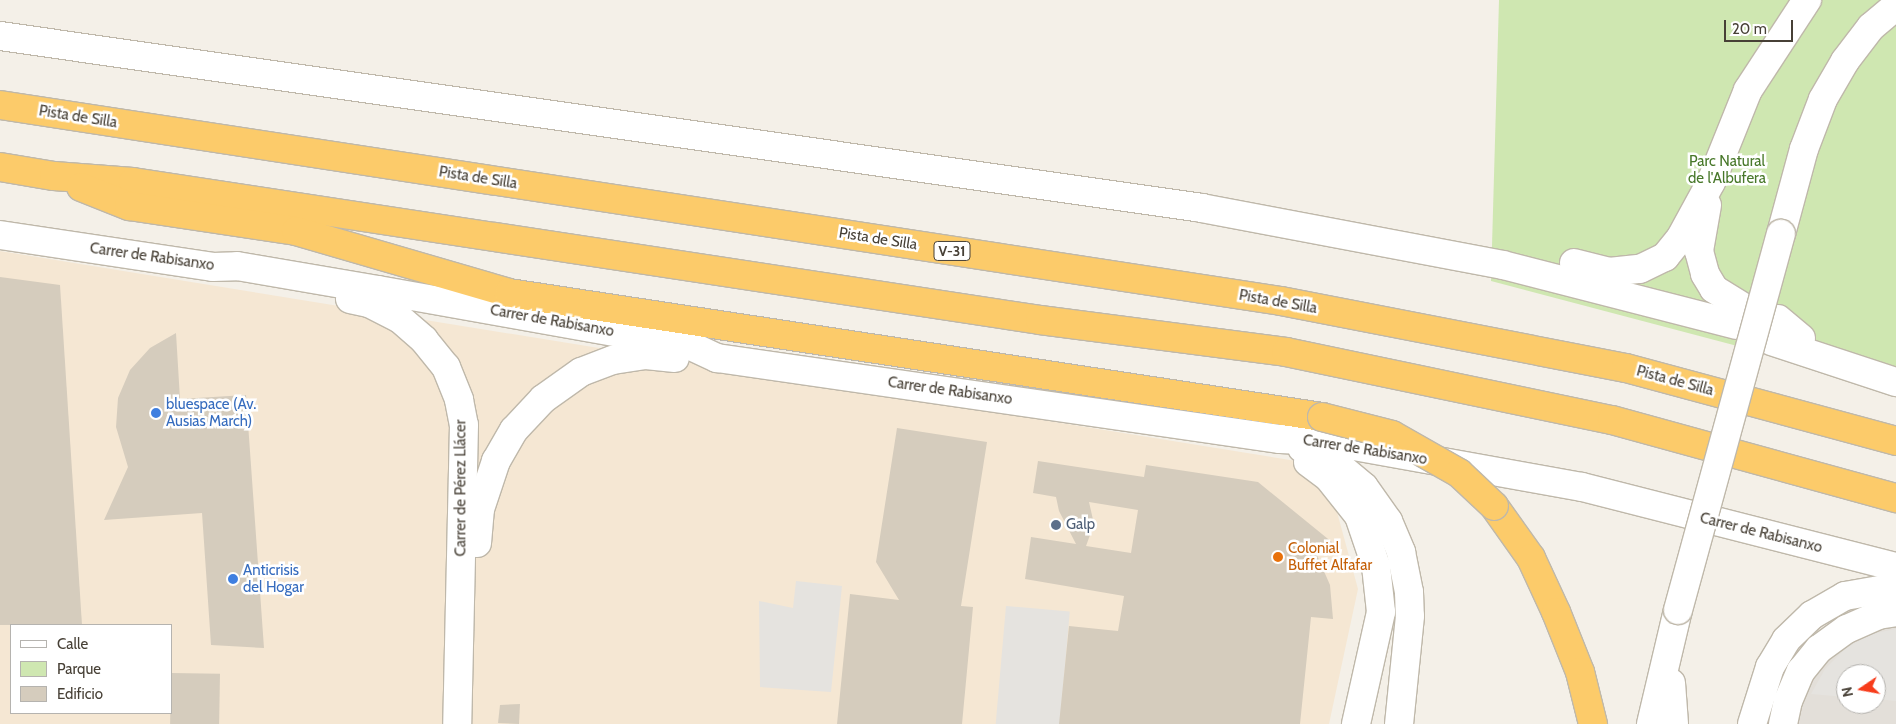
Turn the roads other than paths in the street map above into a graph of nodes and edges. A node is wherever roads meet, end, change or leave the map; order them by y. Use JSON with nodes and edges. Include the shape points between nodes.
{"nodes":[{"id":1,"x":1807,"y":0,"type":"edge"},
{"id":2,"x":1896,"y":6,"type":"edge"},
{"id":3,"x":0,"y":36,"type":"edge"},
{"id":4,"x":0,"y":105,"type":"edge"},
{"id":5,"x":0,"y":167,"type":"edge"},
{"id":6,"x":54,"y":176,"type":"junction"},
{"id":7,"x":1710,"y":182,"type":"junction"},
{"id":8,"x":0,"y":235,"type":"edge"},
{"id":9,"x":1503,"y":265,"type":"junction"},
{"id":10,"x":213,"y":267,"type":"junction"},
{"id":11,"x":717,"y":358,"type":"junction"},
{"id":12,"x":1896,"y":362,"type":"edge"},
{"id":13,"x":1896,"y":382,"type":"edge"},
{"id":14,"x":1280,"y":439,"type":"junction"},
{"id":15,"x":1896,"y":441,"type":"edge"},
{"id":16,"x":1896,"y":498,"type":"edge"},
{"id":17,"x":1896,"y":567,"type":"edge"},
{"id":18,"x":1896,"y":587,"type":"edge"},
{"id":19,"x":1678,"y":610,"type":"junction"},
{"id":20,"x":1896,"y":612,"type":"edge"},
{"id":21,"x":1671,"y":683,"type":"junction"},
{"id":22,"x":1786,"y":713,"type":"edge"},
{"id":23,"x":457,"y":724,"type":"edge"},
{"id":24,"x":473,"y":724,"type":"edge"},
{"id":25,"x":1356,"y":724,"type":"edge"},
{"id":26,"x":1399,"y":724,"type":"edge"},
{"id":27,"x":1593,"y":724,"type":"edge"},
{"id":28,"x":1651,"y":724,"type":"edge"},
{"id":29,"x":1664,"y":724,"type":"edge"},
{"id":30,"x":1674,"y":724,"type":"edge"},
{"id":31,"x":1752,"y":724,"type":"edge"}],
"edges":[{"from":1,"to":7,"type":"street","via":[[1748,90]]},
{"from":2,"to":19,"type":"street","bridge":true,"via":[[1871,27],[1845,61],[1823,99],[1804,149]]},
{"from":3,"to":9,"type":"street","via":[[1202,208]]},
{"from":4,"to":15,"type":"highway","name":"Pista de Silla","number":"V-31","via":[[1282,301],[1626,368]]},
{"from":5,"to":6,"type":"highway"},
{"from":6,"to":16,"type":"highway","via":[[133,182],[1040,320],[1286,352],[1612,420]]},
{"from":6,"to":27,"type":"highway","bridge":true,"via":[[129,206],[296,231],[509,293],[1322,417],[1392,434],[1460,473],[1494,506],[1531,558],[1580,672]]},
{"from":7,"to":9,"type":"street","via":[[1676,244],[1665,257],[1640,269],[1609,272],[1560,259]]},
{"from":7,"to":9,"type":"street","via":[[1699,251],[1714,289],[1738,315]]},
{"from":8,"to":10,"type":"street","name":"Carrer de Rabisanxo"},
{"from":10,"to":11,"type":"street","name":"Carrer de Rabisanxo","via":[[237,266],[691,346]]},
{"from":10,"to":23,"type":"street","name":"Carrer de Pérez Llácer","via":[[235,278],[369,303],[399,318],[446,366],[464,424]]},
{"from":11,"to":14,"type":"street","name":"Carrer de Rabisanxo"},
{"from":11,"to":24,"type":"street","name":"Carrer de Pérez Llácer","via":[[693,360],[646,356],[613,360],[581,372],[543,399],[514,430],[496,461],[480,509],[476,553]]},
{"from":12,"to":13,"type":"street","via":[[1775,330]]},
{"from":14,"to":17,"type":"street","name":"Carrer de Rabisanxo","via":[[1326,442],[1582,487]]},
{"from":14,"to":25,"type":"street","via":[[1329,478],[1347,498],[1359,516],[1376,566],[1381,612]]},
{"from":14,"to":26,"type":"street","via":[[1333,461],[1350,473],[1364,486],[1388,521],[1402,552],[1410,616]]},
{"from":18,"to":31,"type":"street","via":[[1845,596],[1812,615],[1786,640],[1770,667]]},
{"from":19,"to":21,"type":"street"},
{"from":19,"to":28,"type":"street"},
{"from":20,"to":22,"type":"street","via":[[1878,615],[1848,629],[1819,649],[1801,671]]},
{"from":21,"to":29,"type":"street"},
{"from":21,"to":30,"type":"street"}]}
